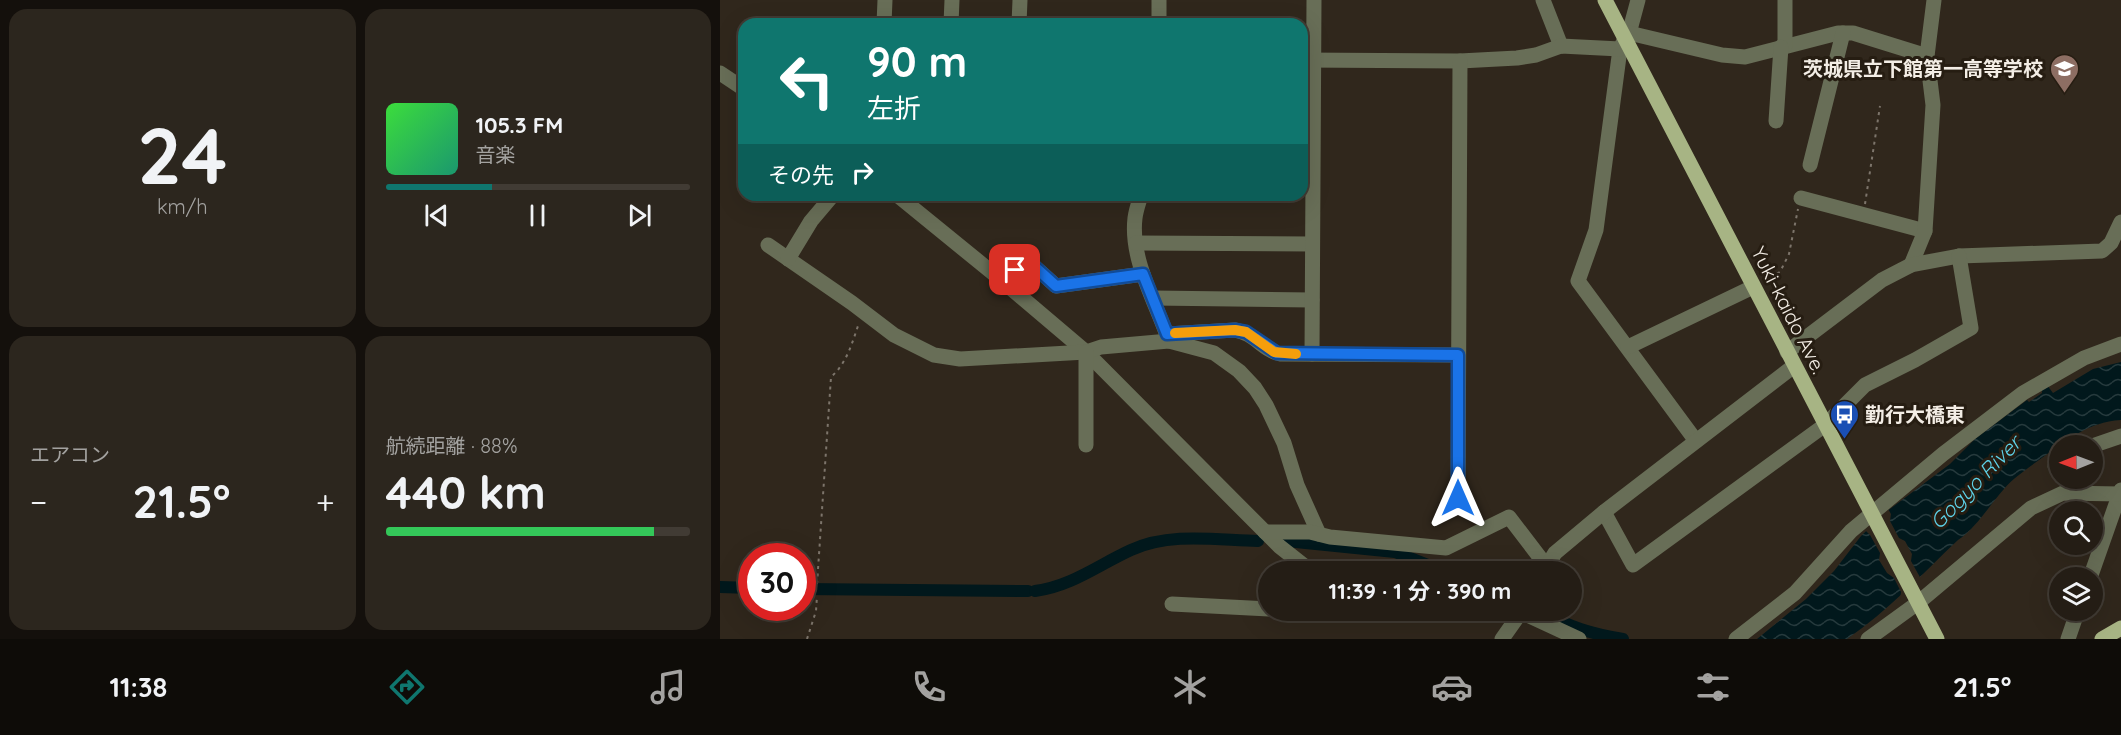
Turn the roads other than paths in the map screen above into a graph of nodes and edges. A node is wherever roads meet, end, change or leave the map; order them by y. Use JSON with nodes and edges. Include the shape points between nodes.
{"nodes":[{"id":1,"x":885,"y":0,"type":"edge"},
{"id":2,"x":952,"y":0,"type":"edge"},
{"id":3,"x":1020,"y":0,"type":"edge"},
{"id":4,"x":1159,"y":0,"type":"edge"},
{"id":5,"x":1314,"y":0,"type":"edge"},
{"id":6,"x":1543,"y":0,"type":"edge"},
{"id":7,"x":1605,"y":0,"type":"edge"},
{"id":8,"x":1638,"y":0,"type":"edge"},
{"id":9,"x":1785,"y":0,"type":"edge"},
{"id":10,"x":1934,"y":0,"type":"edge"},
{"id":11,"x":885,"y":18,"type":"edge"},
{"id":12,"x":951,"y":18,"type":"edge"},
{"id":13,"x":1019,"y":18,"type":"edge"},
{"id":14,"x":1159,"y":18,"type":"edge"},
{"id":15,"x":1843,"y":33,"type":"junction"},
{"id":16,"x":1625,"y":40,"type":"junction"},
{"id":17,"x":1561,"y":46,"type":"junction"},
{"id":18,"x":1783,"y":46,"type":"junction"},
{"id":19,"x":1927,"y":56,"type":"junction"},
{"id":20,"x":1309,"y":60,"type":"edge"},
{"id":21,"x":1460,"y":61,"type":"junction"},
{"id":22,"x":720,"y":73,"type":"edge"},
{"id":23,"x":738,"y":85,"type":"edge"},
{"id":24,"x":1776,"y":121,"type":"dead end"},
{"id":25,"x":1810,"y":165,"type":"dead end"},
{"id":26,"x":1801,"y":198,"type":"road end"},
{"id":27,"x":828,"y":201,"type":"edge"},
{"id":28,"x":904,"y":201,"type":"edge"},
{"id":29,"x":1139,"y":201,"type":"edge"},
{"id":30,"x":2121,"y":222,"type":"edge"},
{"id":31,"x":1925,"y":231,"type":"junction"},
{"id":32,"x":1136,"y":243,"type":"junction"},
{"id":33,"x":1312,"y":244,"type":"junction"},
{"id":34,"x":768,"y":245,"type":"dead end"},
{"id":35,"x":1959,"y":256,"type":"junction"},
{"id":36,"x":788,"y":259,"type":"junction"},
{"id":37,"x":1911,"y":265,"type":"junction"},
{"id":38,"x":994,"y":274,"type":"junction"},
{"id":39,"x":1143,"y":274,"type":"junction"},
{"id":40,"x":1754,"y":286,"type":"junction"},
{"id":41,"x":1153,"y":298,"type":"junction"},
{"id":42,"x":1312,"y":300,"type":"junction"},
{"id":43,"x":1168,"y":337,"type":"junction"},
{"id":44,"x":2121,"y":344,"type":"edge"},
{"id":45,"x":1628,"y":347,"type":"junction"},
{"id":46,"x":1086,"y":352,"type":"junction"},
{"id":47,"x":1312,"y":354,"type":"junction"},
{"id":48,"x":1458,"y":355,"type":"junction"},
{"id":49,"x":1791,"y":359,"type":"junction"},
{"id":50,"x":1825,"y":425,"type":"junction"},
{"id":51,"x":2121,"y":436,"type":"edge"},
{"id":52,"x":1696,"y":441,"type":"junction"},
{"id":53,"x":2103,"y":442,"type":"edge"},
{"id":54,"x":1086,"y":445,"type":"dead end"},
{"id":55,"x":2121,"y":491,"type":"edge"},
{"id":56,"x":1458,"y":498,"type":"dead end"},
{"id":57,"x":1604,"y":512,"type":"junction"},
{"id":58,"x":1874,"y":515,"type":"junction"},
{"id":59,"x":1265,"y":532,"type":"junction"},
{"id":60,"x":1319,"y":534,"type":"junction"},
{"id":61,"x":1296,"y":561,"type":"edge"},
{"id":62,"x":1543,"y":561,"type":"edge"},
{"id":63,"x":1552,"y":561,"type":"edge"},
{"id":64,"x":2094,"y":567,"type":"edge"},
{"id":65,"x":1918,"y":600,"type":"junction"},
{"id":66,"x":1172,"y":604,"type":"dead end"},
{"id":67,"x":1258,"y":608,"type":"edge"},
{"id":68,"x":1518,"y":621,"type":"edge"},
{"id":69,"x":1542,"y":621,"type":"edge"},
{"id":70,"x":2074,"y":621,"type":"edge"},
{"id":71,"x":2121,"y":628,"type":"edge"},
{"id":72,"x":1502,"y":639,"type":"edge"},
{"id":73,"x":1579,"y":639,"type":"edge"},
{"id":74,"x":1736,"y":639,"type":"edge"},
{"id":75,"x":1868,"y":639,"type":"edge"},
{"id":76,"x":1936,"y":639,"type":"edge"},
{"id":77,"x":2068,"y":639,"type":"edge"},
{"id":78,"x":2102,"y":639,"type":"edge"}],
"edges":[{"from":1,"to":11,"type":"street"},
{"from":2,"to":12,"type":"street"},
{"from":3,"to":13,"type":"street"},
{"from":4,"to":14,"type":"street"},
{"from":5,"to":20,"type":"street"},
{"from":6,"to":17,"type":"street"},
{"from":7,"to":16,"type":"main road","name":"Yuki-kaido Ave."},
{"from":8,"to":16,"type":"street"},
{"from":9,"to":18,"type":"street"},
{"from":10,"to":19,"type":"street"},
{"from":15,"to":18,"type":"street"},
{"from":15,"to":19,"type":"street"},
{"from":15,"to":25,"type":"street"},
{"from":16,"to":17,"type":"street"},
{"from":16,"to":18,"type":"street","via":[[1745,57]]},
{"from":16,"to":40,"type":"main road","name":"Yuki-kaido Ave."},
{"from":16,"to":45,"type":"street","via":[[1596,230],[1578,281]]},
{"from":17,"to":21,"type":"street","via":[[1517,58]]},
{"from":18,"to":24,"type":"street"},
{"from":19,"to":31,"type":"street","via":[[1933,105]]},
{"from":20,"to":21,"type":"street"},
{"from":20,"to":33,"type":"street"},
{"from":21,"to":48,"type":"street"},
{"from":22,"to":23,"type":"street"},
{"from":26,"to":31,"type":"street"},
{"from":27,"to":36,"type":"street"},
{"from":28,"to":38,"type":"street"},
{"from":29,"to":32,"type":"street","via":[[1135,218]]},
{"from":30,"to":35,"type":"street","via":[[2111,243],[2102,251]]},
{"from":31,"to":37,"type":"street"},
{"from":32,"to":33,"type":"street"},
{"from":32,"to":39,"type":"street"},
{"from":33,"to":42,"type":"street"},
{"from":34,"to":36,"type":"street"},
{"from":35,"to":37,"type":"street"},
{"from":35,"to":50,"type":"street","via":[[1971,327],[1865,386]]},
{"from":36,"to":46,"type":"street","via":[[894,335],[948,358]]},
{"from":37,"to":49,"type":"street","via":[[1882,280]]},
{"from":38,"to":39,"type":"street","via":[[1035,267],[1056,286]]},
{"from":38,"to":46,"type":"street"},
{"from":39,"to":41,"type":"street"},
{"from":40,"to":45,"type":"street"},
{"from":40,"to":49,"type":"main road","name":"Yuki-kaido Ave."},
{"from":41,"to":42,"type":"street"},
{"from":41,"to":43,"type":"street"},
{"from":42,"to":47,"type":"street"},
{"from":43,"to":46,"type":"street"},
{"from":43,"to":47,"type":"street","via":[[1235,330],[1246,332],[1277,353]]},
{"from":43,"to":60,"type":"street","via":[[1214,353],[1256,388],[1284,443]]},
{"from":44,"to":58,"type":"street","via":[[2084,358],[2023,393],[1943,454]]},
{"from":45,"to":52,"type":"street"},
{"from":46,"to":54,"type":"street"},
{"from":46,"to":59,"type":"street"},
{"from":47,"to":48,"type":"street"},
{"from":48,"to":56,"type":"street"},
{"from":49,"to":50,"type":"main road","name":"Yuki-kaido Ave."},
{"from":49,"to":52,"type":"street"},
{"from":50,"to":57,"type":"street","via":[[1633,565]]},
{"from":50,"to":58,"type":"main road","name":"Yuki-kaido Ave."},
{"from":51,"to":53,"type":"street"},
{"from":52,"to":57,"type":"street"},
{"from":55,"to":64,"type":"street"},
{"from":55,"to":65,"type":"street","via":[[2063,493],[2031,508]]},
{"from":57,"to":63,"type":"street","via":[[1555,553]]},
{"from":58,"to":65,"type":"main road","name":"Yuki-kaido Ave."},
{"from":58,"to":74,"type":"street","via":[[1851,531],[1795,593]]},
{"from":59,"to":60,"type":"street"},
{"from":59,"to":61,"type":"street"},
{"from":60,"to":62,"type":"street","via":[[1446,548],[1509,517]]},
{"from":65,"to":75,"type":"street"},
{"from":65,"to":76,"type":"main road","name":"Yuki-kaido Ave."},
{"from":66,"to":67,"type":"street"},
{"from":68,"to":72,"type":"street"},
{"from":69,"to":73,"type":"street"},
{"from":70,"to":77,"type":"street"},
{"from":71,"to":78,"type":"main road"}]}
